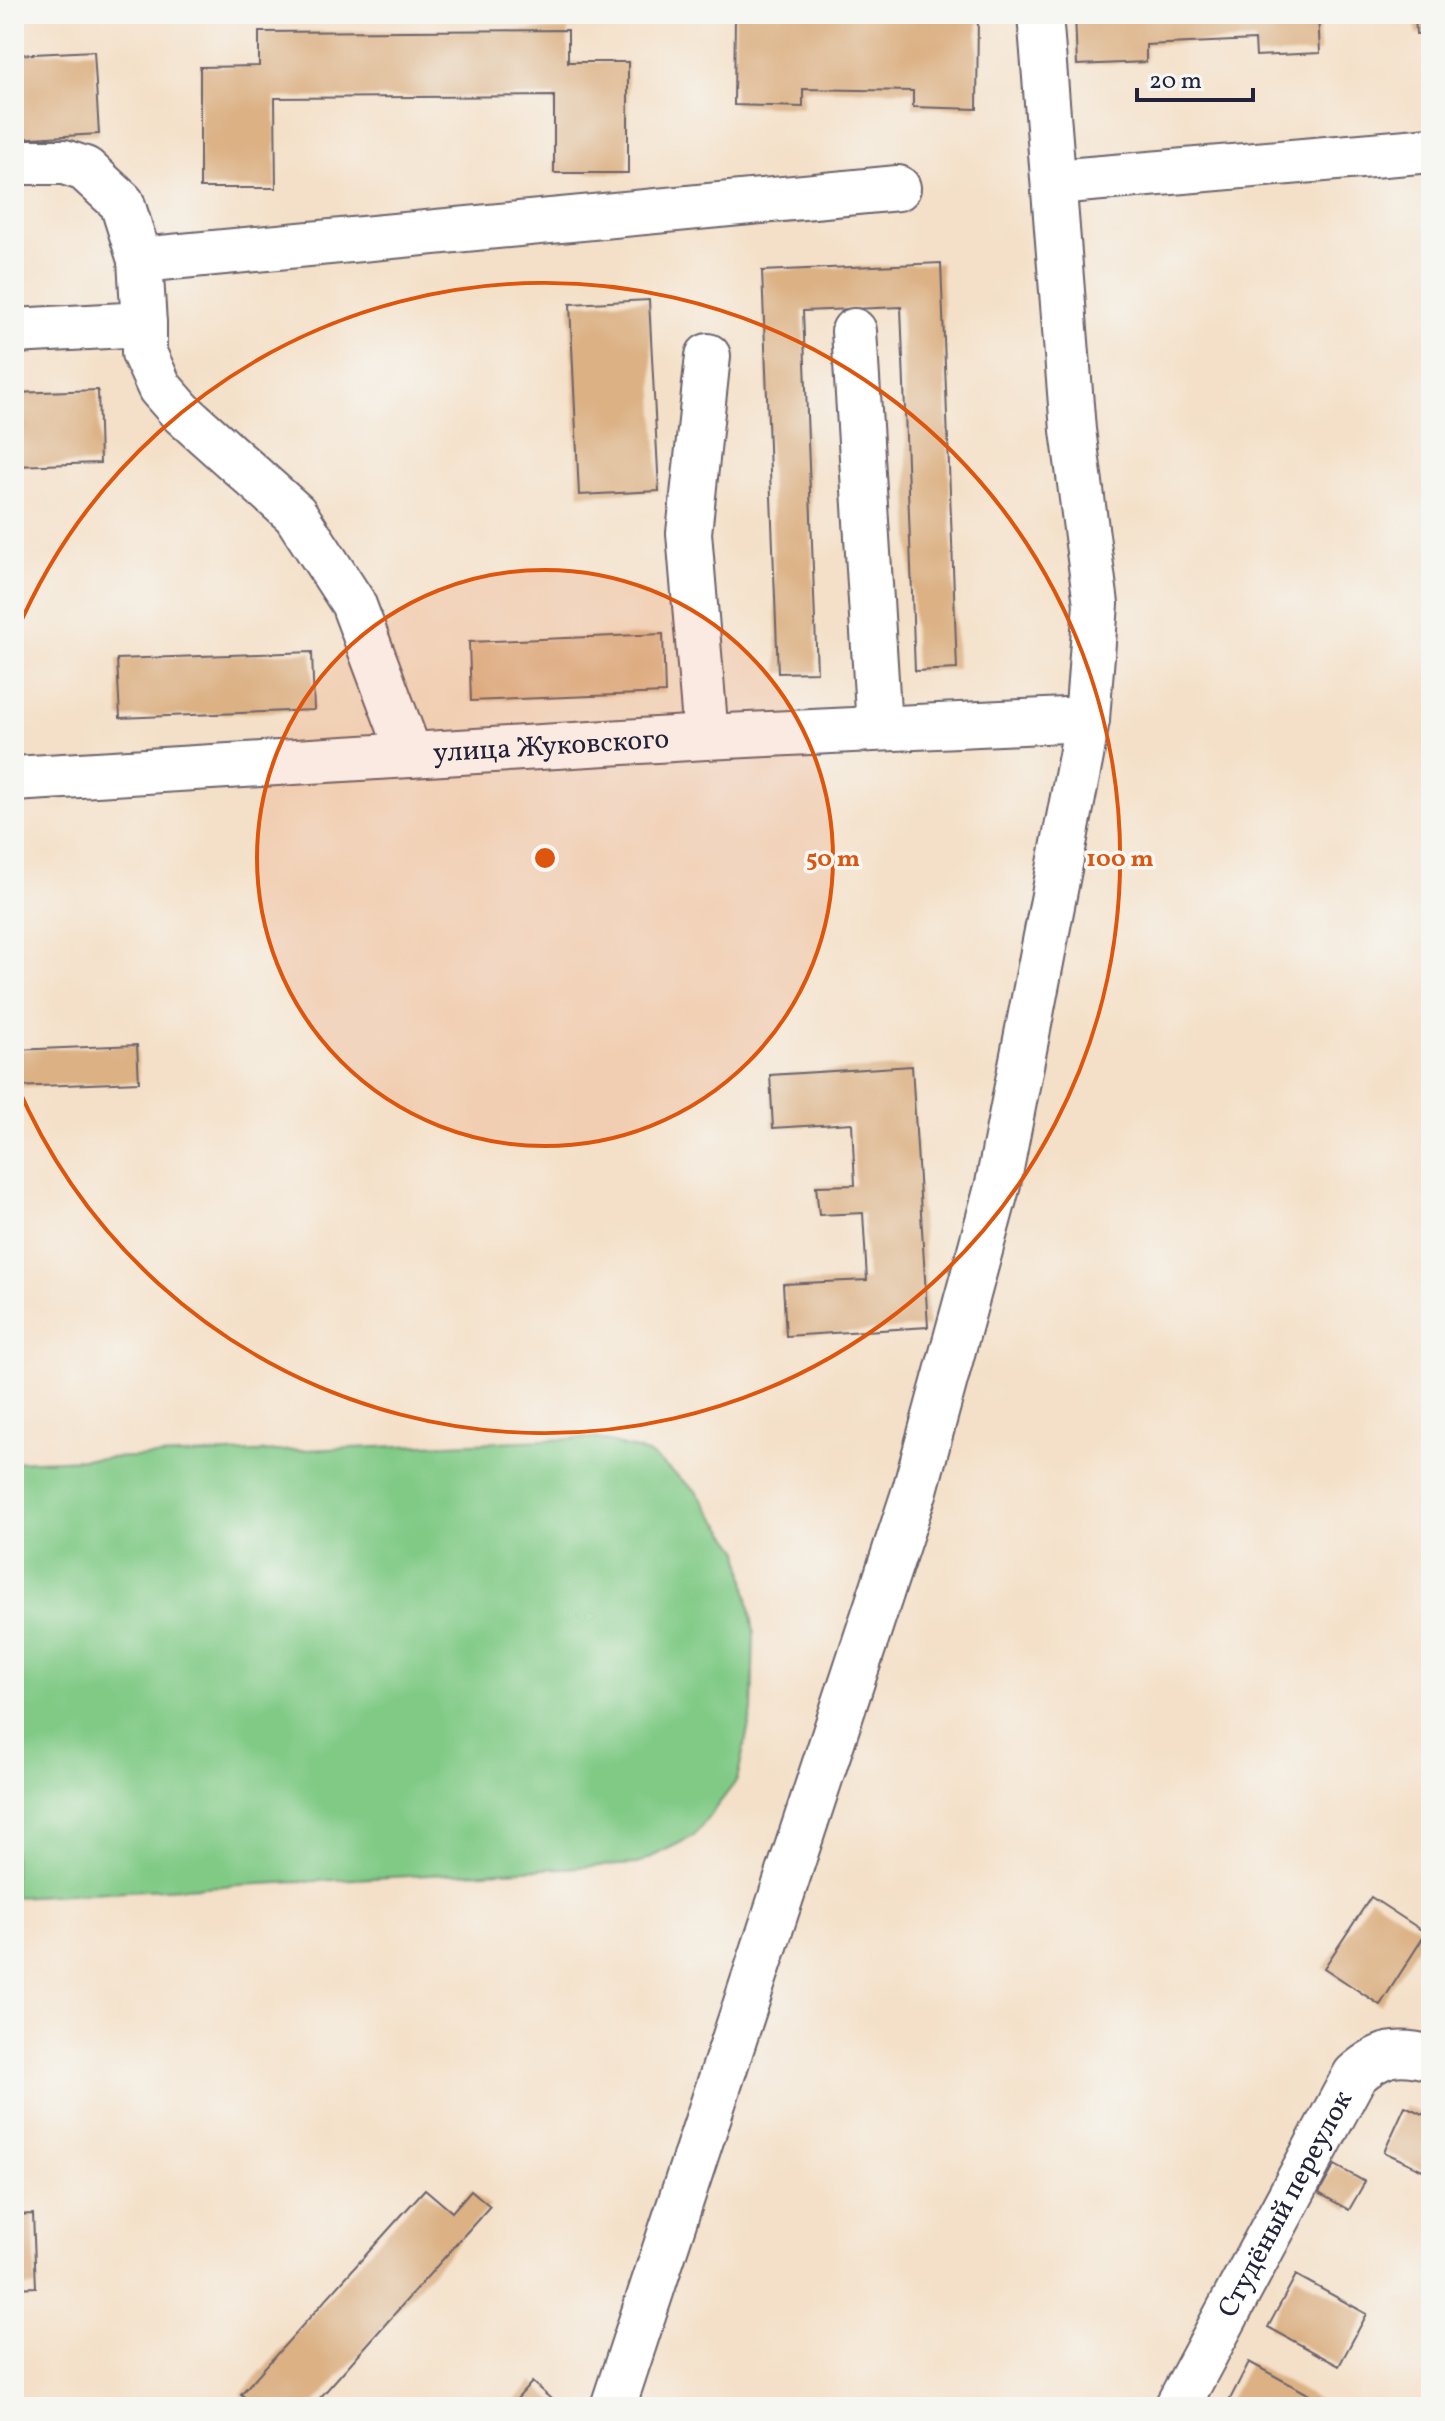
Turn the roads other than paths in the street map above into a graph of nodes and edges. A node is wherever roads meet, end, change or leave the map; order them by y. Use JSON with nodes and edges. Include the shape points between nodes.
{"nodes":[{"id":1,"x":1040,"y":14,"type":"edge"},
{"id":2,"x":1431,"y":150,"type":"edge"},
{"id":3,"x":14,"y":162,"type":"edge"},
{"id":4,"x":1055,"y":182,"type":"junction"},
{"id":5,"x":898,"y":188,"type":"dead end"},
{"id":6,"x":140,"y":260,"type":"junction"},
{"id":7,"x":144,"y":324,"type":"junction"},
{"id":8,"x":14,"y":331,"type":"edge"},
{"id":9,"x":854,"y":331,"type":"dead end"},
{"id":10,"x":708,"y":356,"type":"dead end"},
{"id":11,"x":1087,"y":719,"type":"junction"},
{"id":12,"x":879,"y":727,"type":"junction"},
{"id":13,"x":706,"y":737,"type":"junction"},
{"id":14,"x":410,"y":755,"type":"junction"},
{"id":15,"x":14,"y":779,"type":"edge"},
{"id":16,"x":1431,"y":2058,"type":"edge"},
{"id":17,"x":613,"y":2407,"type":"edge"},
{"id":18,"x":1177,"y":2407,"type":"edge"}],
"edges":[{"from":1,"to":4,"type":"street"},
{"from":2,"to":4,"type":"street"},
{"from":3,"to":6,"type":"street","via":[[64,162],[85,169],[122,203]]},
{"from":4,"to":11,"type":"street","via":[[1073,430],[1096,604]]},
{"from":5,"to":6,"type":"street"},
{"from":6,"to":7,"type":"street"},
{"from":7,"to":8,"type":"street"},
{"from":7,"to":14,"type":"street","via":[[144,353],[160,388],[295,514],[353,603]]},
{"from":9,"to":12,"type":"street"},
{"from":10,"to":13,"type":"street","via":[[689,533]]},
{"from":11,"to":12,"type":"street","name":"улица Жуковского"},
{"from":11,"to":17,"type":"street","via":[[998,1184],[915,1490]]},
{"from":12,"to":13,"type":"street","name":"улица Жуковского"},
{"from":13,"to":14,"type":"street","name":"улица Жуковского"},
{"from":14,"to":15,"type":"street","name":"улица Жуковского"},
{"from":16,"to":18,"type":"street","name":"Студёный переулок","via":[[1393,2053],[1355,2075]]}]}
